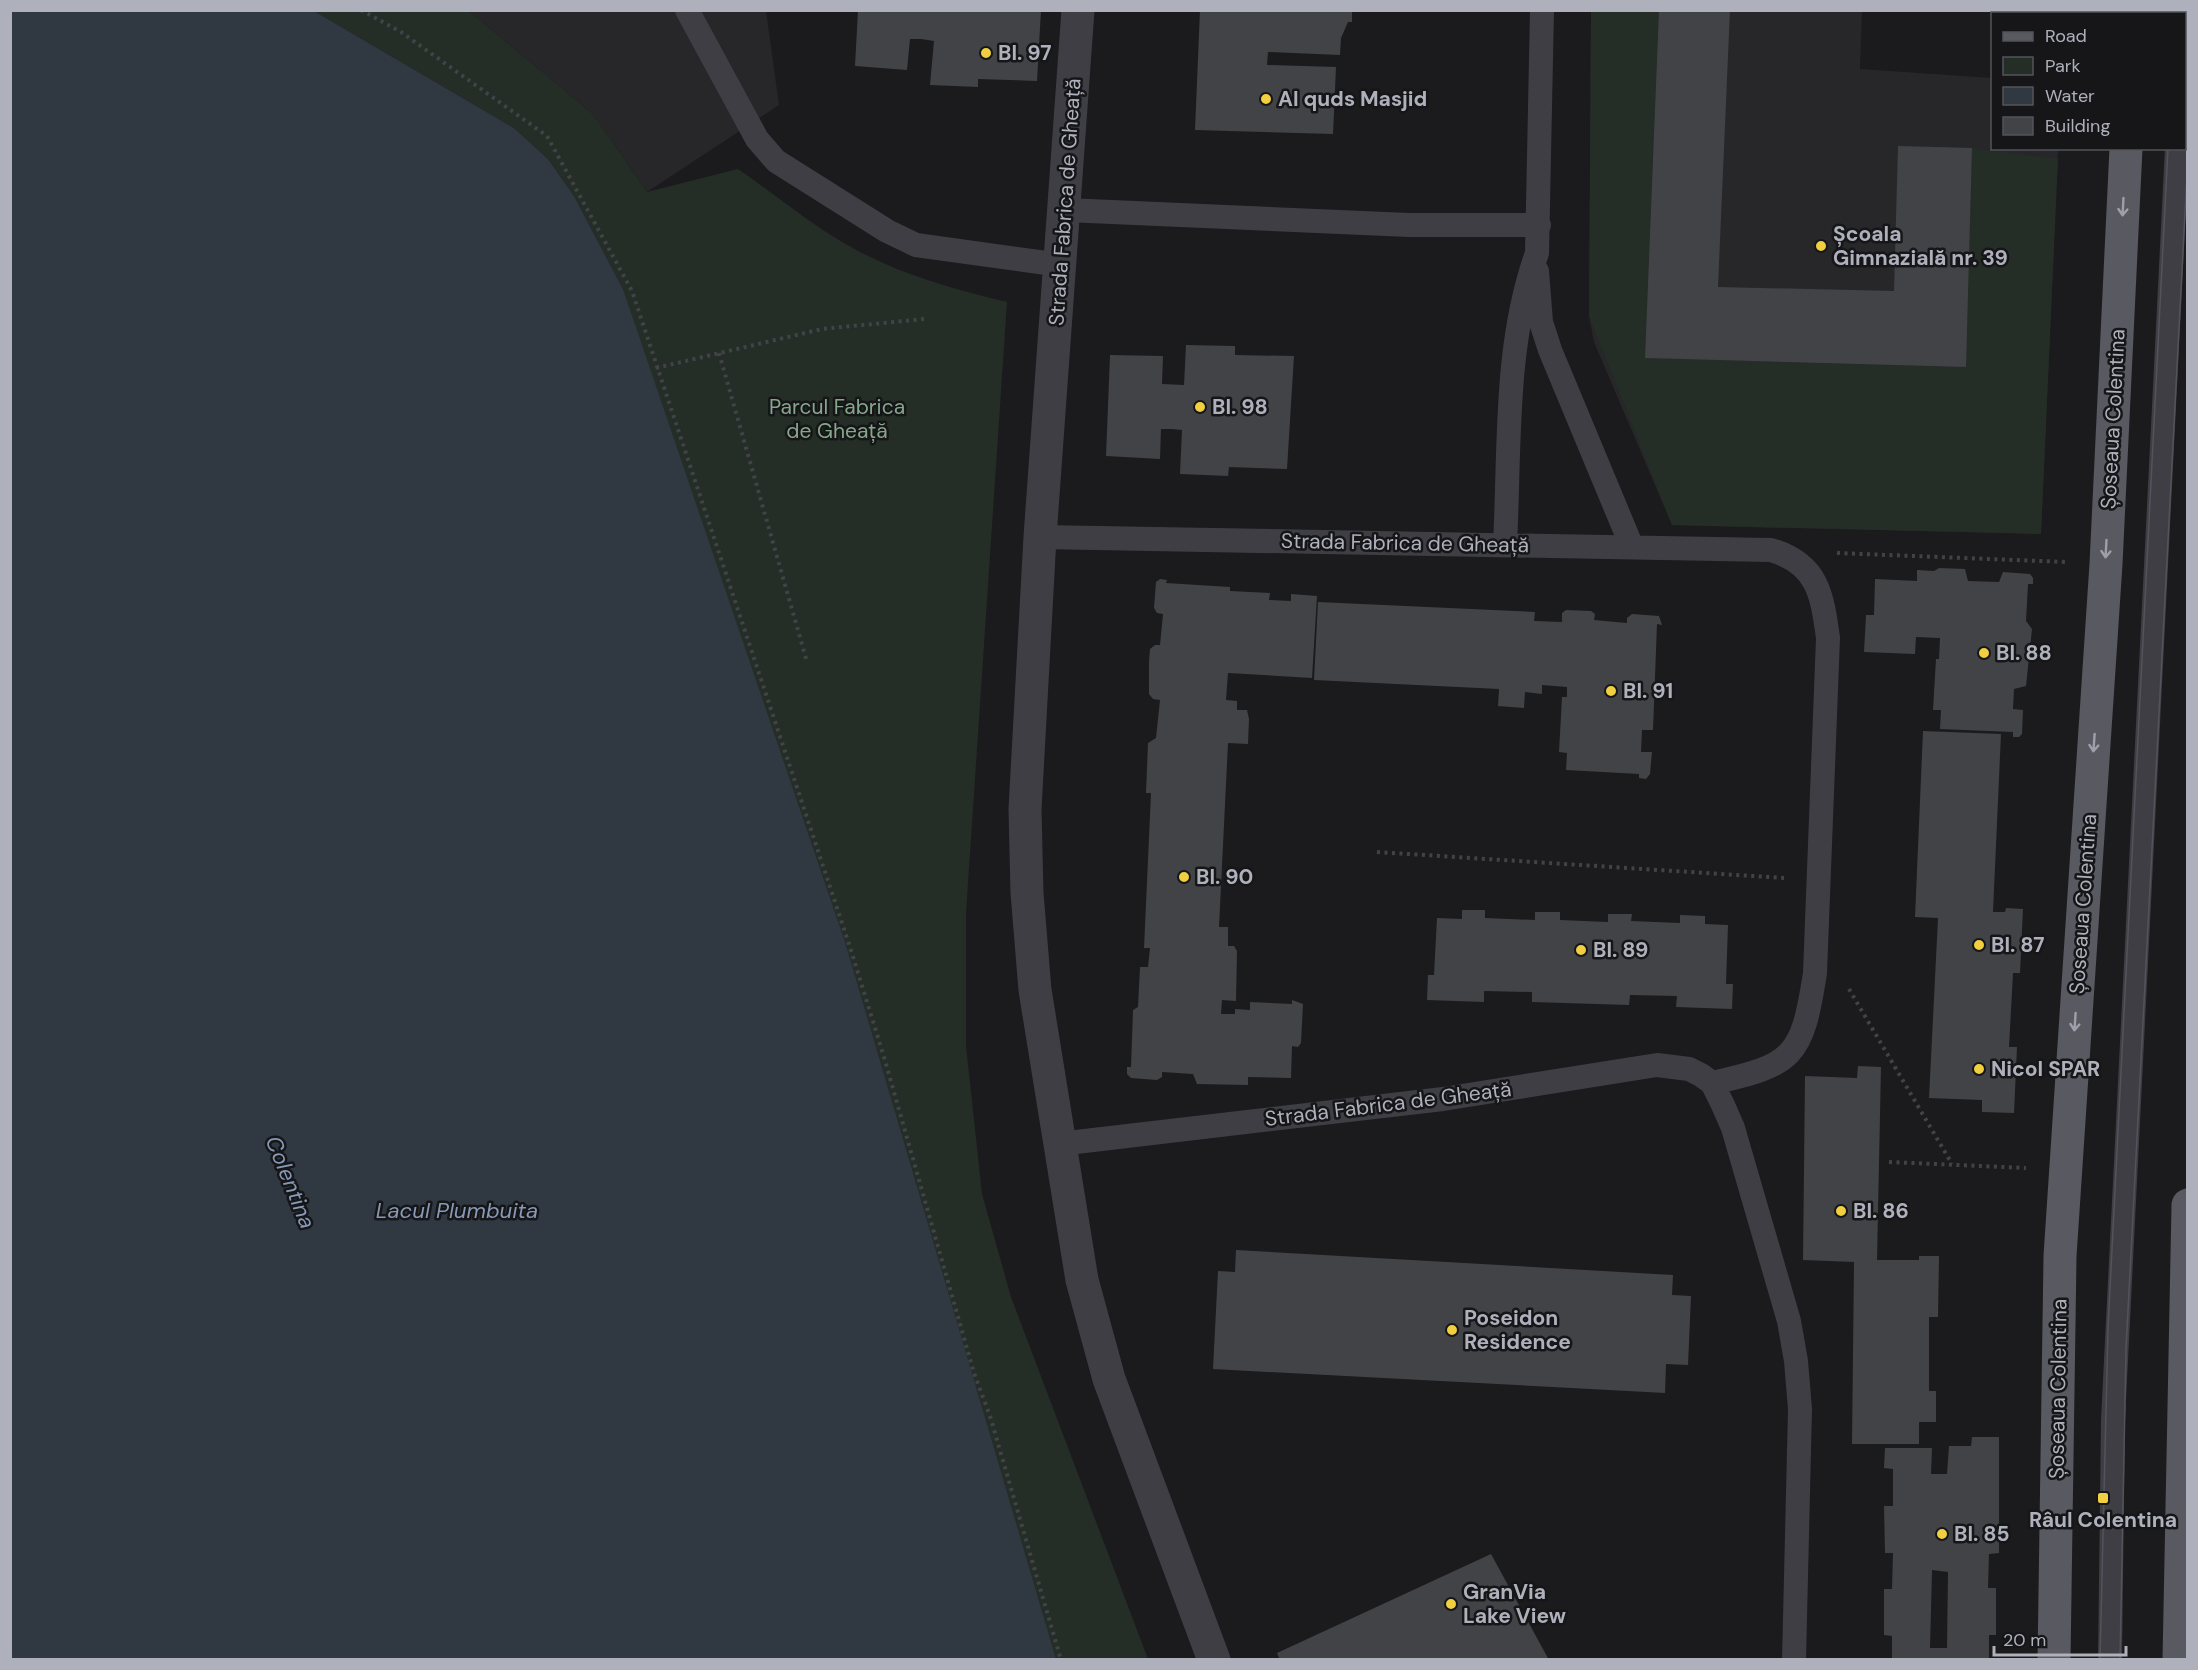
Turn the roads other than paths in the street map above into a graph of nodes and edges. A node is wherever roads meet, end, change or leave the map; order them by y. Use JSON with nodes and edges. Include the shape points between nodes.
{"nodes":[{"id":1,"x":687,"y":10,"type":"edge"},
{"id":2,"x":1078,"y":10,"type":"edge"},
{"id":3,"x":1542,"y":10,"type":"edge"},
{"id":4,"x":2126,"y":150,"type":"edge"},
{"id":5,"x":2177,"y":150,"type":"edge"},
{"id":6,"x":1066,"y":210,"type":"junction"},
{"id":7,"x":1539,"y":225,"type":"junction"},
{"id":8,"x":1537,"y":253,"type":"junction"},
{"id":9,"x":1061,"y":265,"type":"junction"},
{"id":10,"x":1040,"y":537,"type":"junction"},
{"id":11,"x":1505,"y":544,"type":"junction"},
{"id":12,"x":1632,"y":547,"type":"junction"},
{"id":13,"x":1712,"y":1083,"type":"junction"},
{"id":14,"x":1059,"y":1144,"type":"junction"},
{"id":15,"x":2187,"y":1205,"type":"edge"},
{"id":16,"x":1214,"y":1659,"type":"edge"},
{"id":17,"x":1794,"y":1659,"type":"edge"},
{"id":18,"x":2054,"y":1659,"type":"edge"},
{"id":19,"x":2110,"y":1659,"type":"edge"},
{"id":20,"x":2179,"y":1659,"type":"edge"}],
"edges":[{"from":1,"to":9,"type":"lane","via":[[757,139],[776,160],[887,231],[916,245]]},
{"from":2,"to":6,"type":"street","name":"Strada Fabrica de Gheață"},
{"from":3,"to":7,"type":"lane"},
{"from":4,"to":18,"type":"main road","name":"Șoseaua Colentina","one_way":true,"via":[[2106,564],[2060,1256]]},
{"from":5,"to":19,"type":"lane","via":[[2113,1420]]},
{"from":6,"to":7,"type":"lane","via":[[1409,225]]},
{"from":6,"to":9,"type":"street","name":"Strada Fabrica de Gheață"},
{"from":7,"to":8,"type":"lane"},
{"from":8,"to":11,"type":"lane","via":[[1525,285],[1514,350]]},
{"from":8,"to":12,"type":"lane","via":[[1541,322],[1550,350]]},
{"from":9,"to":10,"type":"street","name":"Strada Fabrica de Gheață"},
{"from":10,"to":11,"type":"lane","name":"Strada Fabrica de Gheață"},
{"from":10,"to":14,"type":"street","name":"Strada Fabrica de Gheață","via":[[1025,809],[1027,893],[1035,990]]},
{"from":11,"to":12,"type":"lane","name":"Strada Fabrica de Gheață"},
{"from":12,"to":13,"type":"lane","name":"Strada Fabrica de Gheață","via":[[1771,550],[1791,556],[1815,581],[1825,617],[1828,638],[1819,881],[1815,973],[1808,1020],[1797,1043],[1770,1068]]},
{"from":13,"to":14,"type":"lane","name":"Strada Fabrica de Gheață","via":[[1689,1069],[1657,1065],[1443,1100]]},
{"from":13,"to":17,"type":"lane","via":[[1733,1128],[1789,1321],[1796,1361],[1800,1409]]},
{"from":14,"to":16,"type":"street","name":"Strada Fabrica de Gheață","via":[[1082,1280],[1108,1379]]},
{"from":15,"to":20,"type":"main road"}]}
